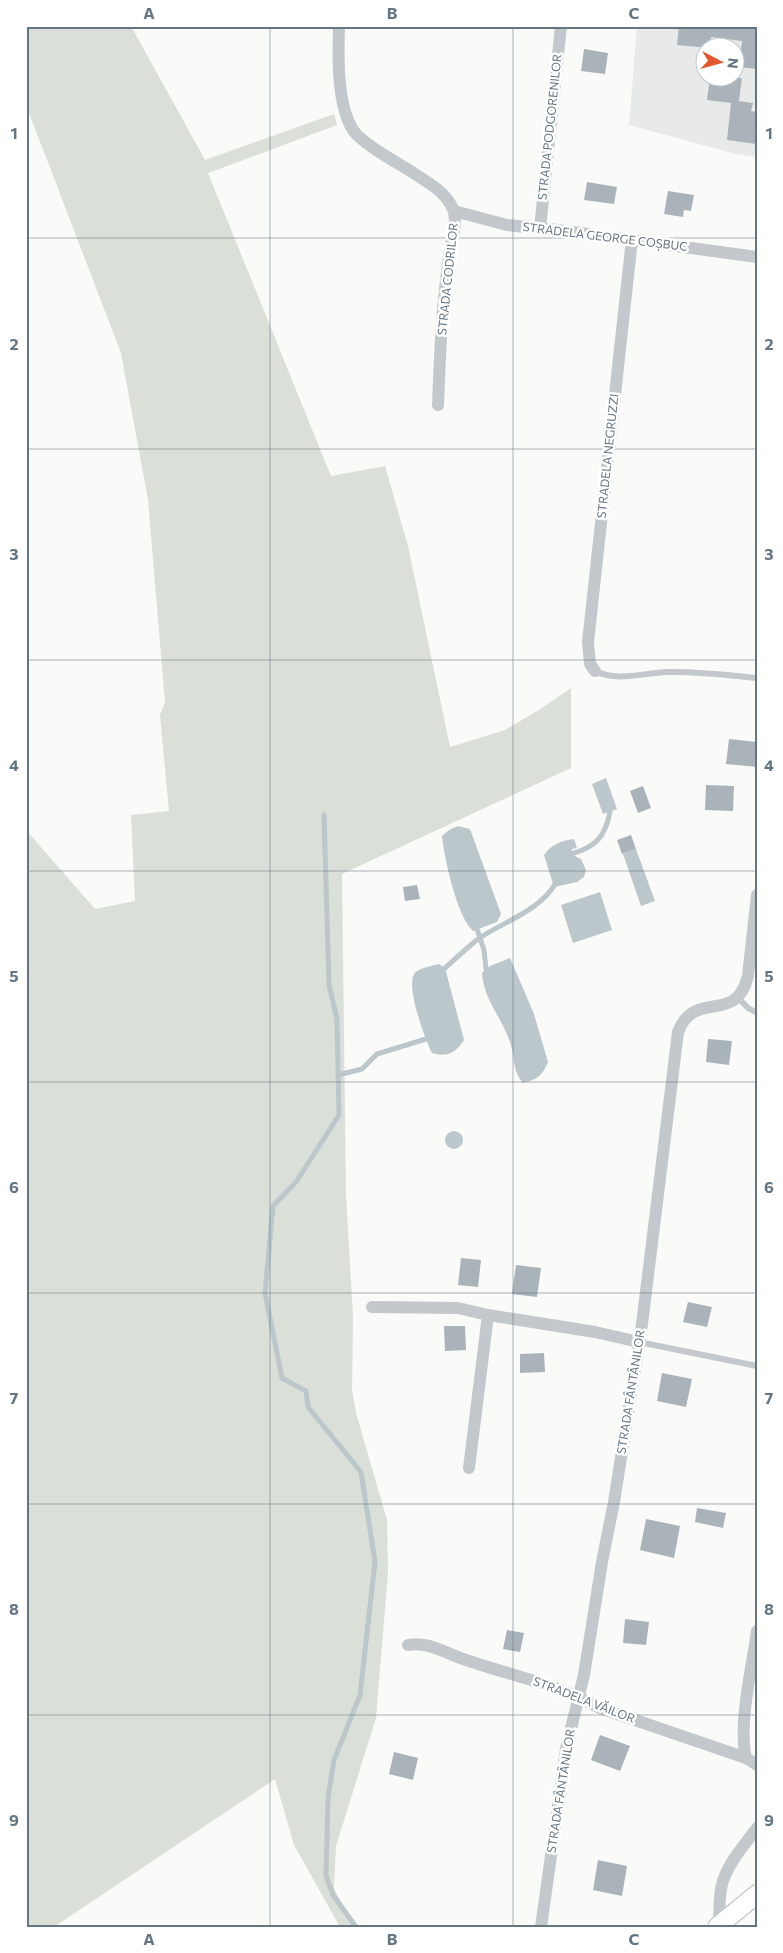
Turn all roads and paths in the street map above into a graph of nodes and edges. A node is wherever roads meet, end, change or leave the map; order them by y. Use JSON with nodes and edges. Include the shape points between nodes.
{"nodes":[{"id":1,"x":339,"y":26,"type":"edge"},
{"id":2,"x":561,"y":26,"type":"edge"},
{"id":3,"x":454,"y":211,"type":"junction"},
{"id":4,"x":540,"y":228,"type":"junction"},
{"id":5,"x":632,"y":239,"type":"junction"},
{"id":6,"x":757,"y":257,"type":"edge"},
{"id":7,"x":438,"y":405,"type":"dead end"},
{"id":8,"x":594,"y":671,"type":"joint"},
{"id":9,"x":757,"y":678,"type":"edge"},
{"id":10,"x":757,"y":895,"type":"edge"},
{"id":11,"x":738,"y":998,"type":"junction"},
{"id":12,"x":757,"y":1012,"type":"edge"},
{"id":13,"x":372,"y":1307,"type":"dead end"},
{"id":14,"x":488,"y":1315,"type":"junction"},
{"id":15,"x":639,"y":1342,"type":"junction"},
{"id":16,"x":757,"y":1366,"type":"edge"},
{"id":17,"x":469,"y":1468,"type":"dead end"},
{"id":18,"x":757,"y":1631,"type":"edge"},
{"id":19,"x":408,"y":1645,"type":"dead end"},
{"id":20,"x":580,"y":1696,"type":"junction"},
{"id":21,"x":751,"y":1762,"type":"edge"},
{"id":22,"x":757,"y":1828,"type":"edge"},
{"id":23,"x":757,"y":1894,"type":"edge"},
{"id":24,"x":718,"y":1926,"type":"edge"},
{"id":25,"x":541,"y":1927,"type":"edge"}],
"edges":[{"from":1,"to":3,"type":"street","name":"STRADA CODRILOR","via":[[343,102],[354,131],[365,142],[439,190]]},
{"from":2,"to":4,"type":"street","name":"STRADA PODGORENILOR"},
{"from":3,"to":4,"type":"street","name":"STRADELA GEORGE COȘBUC","via":[[507,226]]},
{"from":3,"to":7,"type":"street","name":"STRADA CODRILOR"},
{"from":4,"to":5,"type":"street","name":"STRADELA GEORGE COȘBUC"},
{"from":5,"to":6,"type":"street","name":"STRADELA GEORGE COȘBUC"},
{"from":5,"to":8,"type":"street","name":"STRADELA NEGRUZZI","via":[[588,642]]},
{"from":8,"to":9,"type":"lane","via":[[613,676],[667,672]]},
{"from":10,"to":11,"type":"street","via":[[748,976],[745,989]]},
{"from":11,"to":12,"type":"lane"},
{"from":11,"to":15,"type":"street","name":"STRADA FÂNTÂNILOR","via":[[693,1012],[682,1020],[678,1032]]},
{"from":13,"to":14,"type":"street","via":[[458,1308]]},
{"from":14,"to":15,"type":"street"},
{"from":14,"to":17,"type":"street"},
{"from":15,"to":16,"type":"lane"},
{"from":15,"to":20,"type":"street","name":"STRADA FÂNTÂNILOR"},
{"from":18,"to":21,"type":"street","via":[[743,1744]]},
{"from":19,"to":20,"type":"street","name":"STRADELA VĂILOR","via":[[417,1643]]},
{"from":20,"to":21,"type":"street","name":"STRADELA VĂILOR","via":[[623,1717]]},
{"from":20,"to":25,"type":"street","name":"STRADA FÂNTÂNILOR","via":[[566,1749]]},
{"from":22,"to":24,"type":"street","via":[[732,1862],[723,1881]]},
{"from":23,"to":24,"type":"main road"}]}
